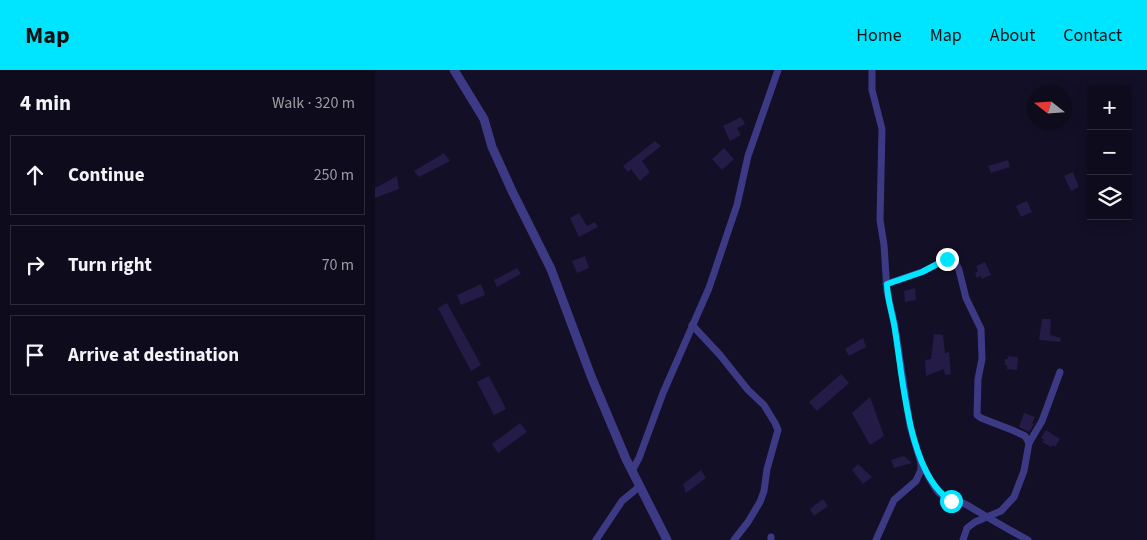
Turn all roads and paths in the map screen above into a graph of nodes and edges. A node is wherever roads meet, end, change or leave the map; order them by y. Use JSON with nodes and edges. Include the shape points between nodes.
{"nodes":[{"id":1,"x":454,"y":70,"type":"edge"},
{"id":2,"x":779,"y":70,"type":"edge"},
{"id":3,"x":872,"y":70,"type":"edge"},
{"id":4,"x":887,"y":284,"type":"junction"},
{"id":5,"x":692,"y":326,"type":"junction"},
{"id":6,"x":1060,"y":372,"type":"dead end"},
{"id":7,"x":1029,"y":443,"type":"junction"},
{"id":8,"x":921,"y":463,"type":"junction"},
{"id":9,"x":632,"y":471,"type":"junction"},
{"id":10,"x":640,"y":486,"type":"junction"},
{"id":11,"x":986,"y":518,"type":"junction"},
{"id":12,"x":597,"y":540,"type":"edge"},
{"id":13,"x":667,"y":540,"type":"edge"},
{"id":14,"x":734,"y":540,"type":"edge"},
{"id":15,"x":876,"y":540,"type":"edge"},
{"id":16,"x":963,"y":540,"type":"edge"},
{"id":17,"x":1028,"y":540,"type":"edge"}],
"edges":[{"from":1,"to":9,"type":"street","via":[[484,119],[492,147],[551,269],[591,376]]},
{"from":2,"to":5,"type":"street","via":[[709,288]]},
{"from":3,"to":4,"type":"street","via":[[872,90],[882,129],[880,220]]},
{"from":4,"to":7,"type":"street","via":[[947,259],[954,260],[981,330],[977,415],[1025,436]]},
{"from":4,"to":8,"type":"street","via":[[910,426]]},
{"from":5,"to":9,"type":"street"},
{"from":5,"to":14,"type":"street","via":[[764,406],[777,430],[764,492]]},
{"from":6,"to":7,"type":"street","via":[[1042,421]]},
{"from":7,"to":11,"type":"street","via":[[1024,471],[1014,497],[1001,511]]},
{"from":8,"to":11,"type":"street","via":[[939,492],[951,501],[966,504]]},
{"from":8,"to":15,"type":"street","via":[[916,481],[894,500]]},
{"from":9,"to":10,"type":"street"},
{"from":10,"to":12,"type":"street","via":[[622,501]]},
{"from":10,"to":13,"type":"street"},
{"from":11,"to":16,"type":"street","via":[[967,528]]},
{"from":11,"to":17,"type":"street"}]}
